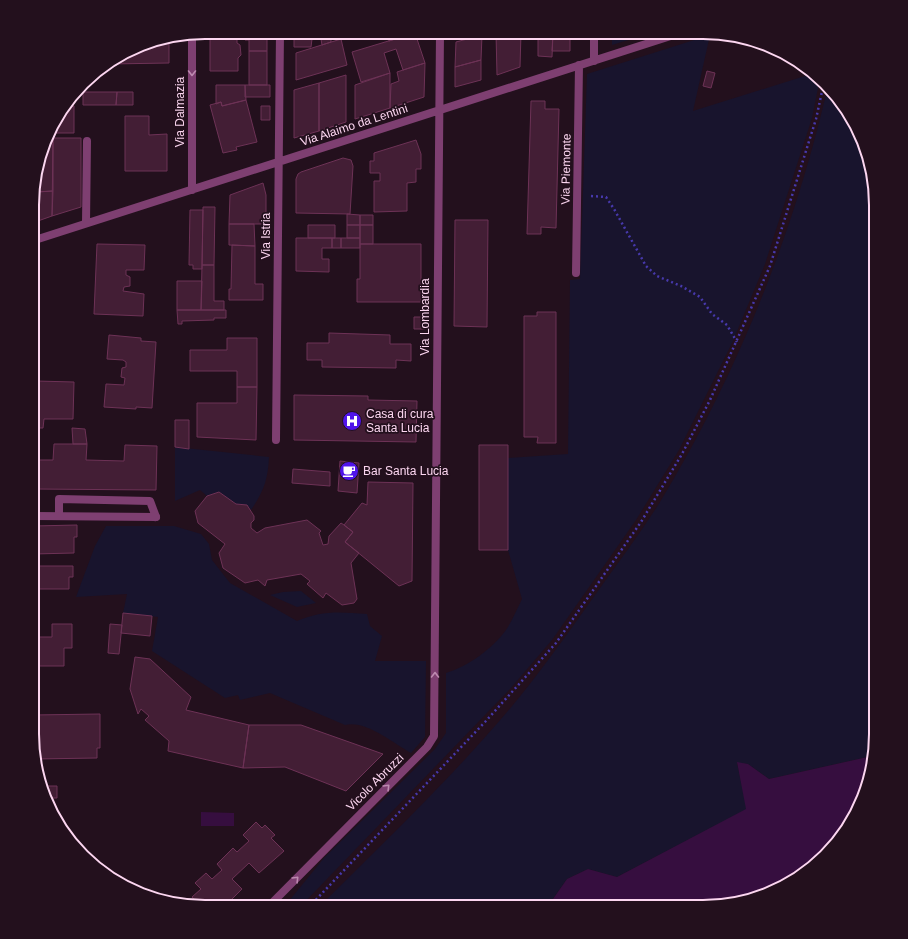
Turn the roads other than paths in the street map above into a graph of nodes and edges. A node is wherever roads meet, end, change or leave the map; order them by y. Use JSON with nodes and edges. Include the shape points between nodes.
{"nodes":[{"id":1,"x":192,"y":39,"type":"edge"},
{"id":2,"x":280,"y":39,"type":"edge"},
{"id":3,"x":440,"y":39,"type":"edge"},
{"id":4,"x":594,"y":39,"type":"edge"},
{"id":5,"x":661,"y":39,"type":"edge"},
{"id":6,"x":594,"y":60,"type":"junction"},
{"id":7,"x":579,"y":66,"type":"junction"},
{"id":8,"x":439,"y":110,"type":"junction"},
{"id":9,"x":87,"y":141,"type":"dead end"},
{"id":10,"x":279,"y":161,"type":"junction"},
{"id":11,"x":192,"y":190,"type":"junction"},
{"id":12,"x":86,"y":223,"type":"junction"},
{"id":13,"x":39,"y":239,"type":"edge"},
{"id":14,"x":576,"y":273,"type":"dead end"},
{"id":15,"x":276,"y":440,"type":"dead end"},
{"id":16,"x":39,"y":516,"type":"edge"},
{"id":17,"x":59,"y":516,"type":"junction"},
{"id":18,"x":435,"y":647,"type":"joint"},
{"id":19,"x":275,"y":900,"type":"edge"}],
"edges":[{"from":1,"to":11,"type":"street","name":"Via Dalmazia","one_way":true},
{"from":2,"to":10,"type":"street","name":"Via Istria"},
{"from":3,"to":8,"type":"street","name":"Via Lombardia"},
{"from":4,"to":6,"type":"street"},
{"from":5,"to":6,"type":"street","name":"Via Alaimo da Lentini"},
{"from":6,"to":7,"type":"street","name":"Via Alaimo da Lentini"},
{"from":7,"to":8,"type":"street","name":"Via Alaimo da Lentini"},
{"from":7,"to":14,"type":"street","name":"Via Piemonte"},
{"from":8,"to":10,"type":"street","name":"Via Alaimo da Lentini"},
{"from":8,"to":18,"type":"street","name":"Via Lombardia"},
{"from":9,"to":12,"type":"street"},
{"from":10,"to":11,"type":"street","name":"Via Alaimo da Lentini"},
{"from":10,"to":15,"type":"street","name":"Via Istria"},
{"from":11,"to":12,"type":"street","name":"Via Alaimo da Lentini"},
{"from":12,"to":13,"type":"street","name":"Via Alaimo da Lentini"},
{"from":16,"to":17,"type":"street"},
{"from":17,"to":17,"type":"street","via":[[156,517],[150,501],[59,499]]},
{"from":19,"to":18,"type":"street","name":"Vicolo Abruzzi","one_way":true,"via":[[427,747],[434,736]]}]}
